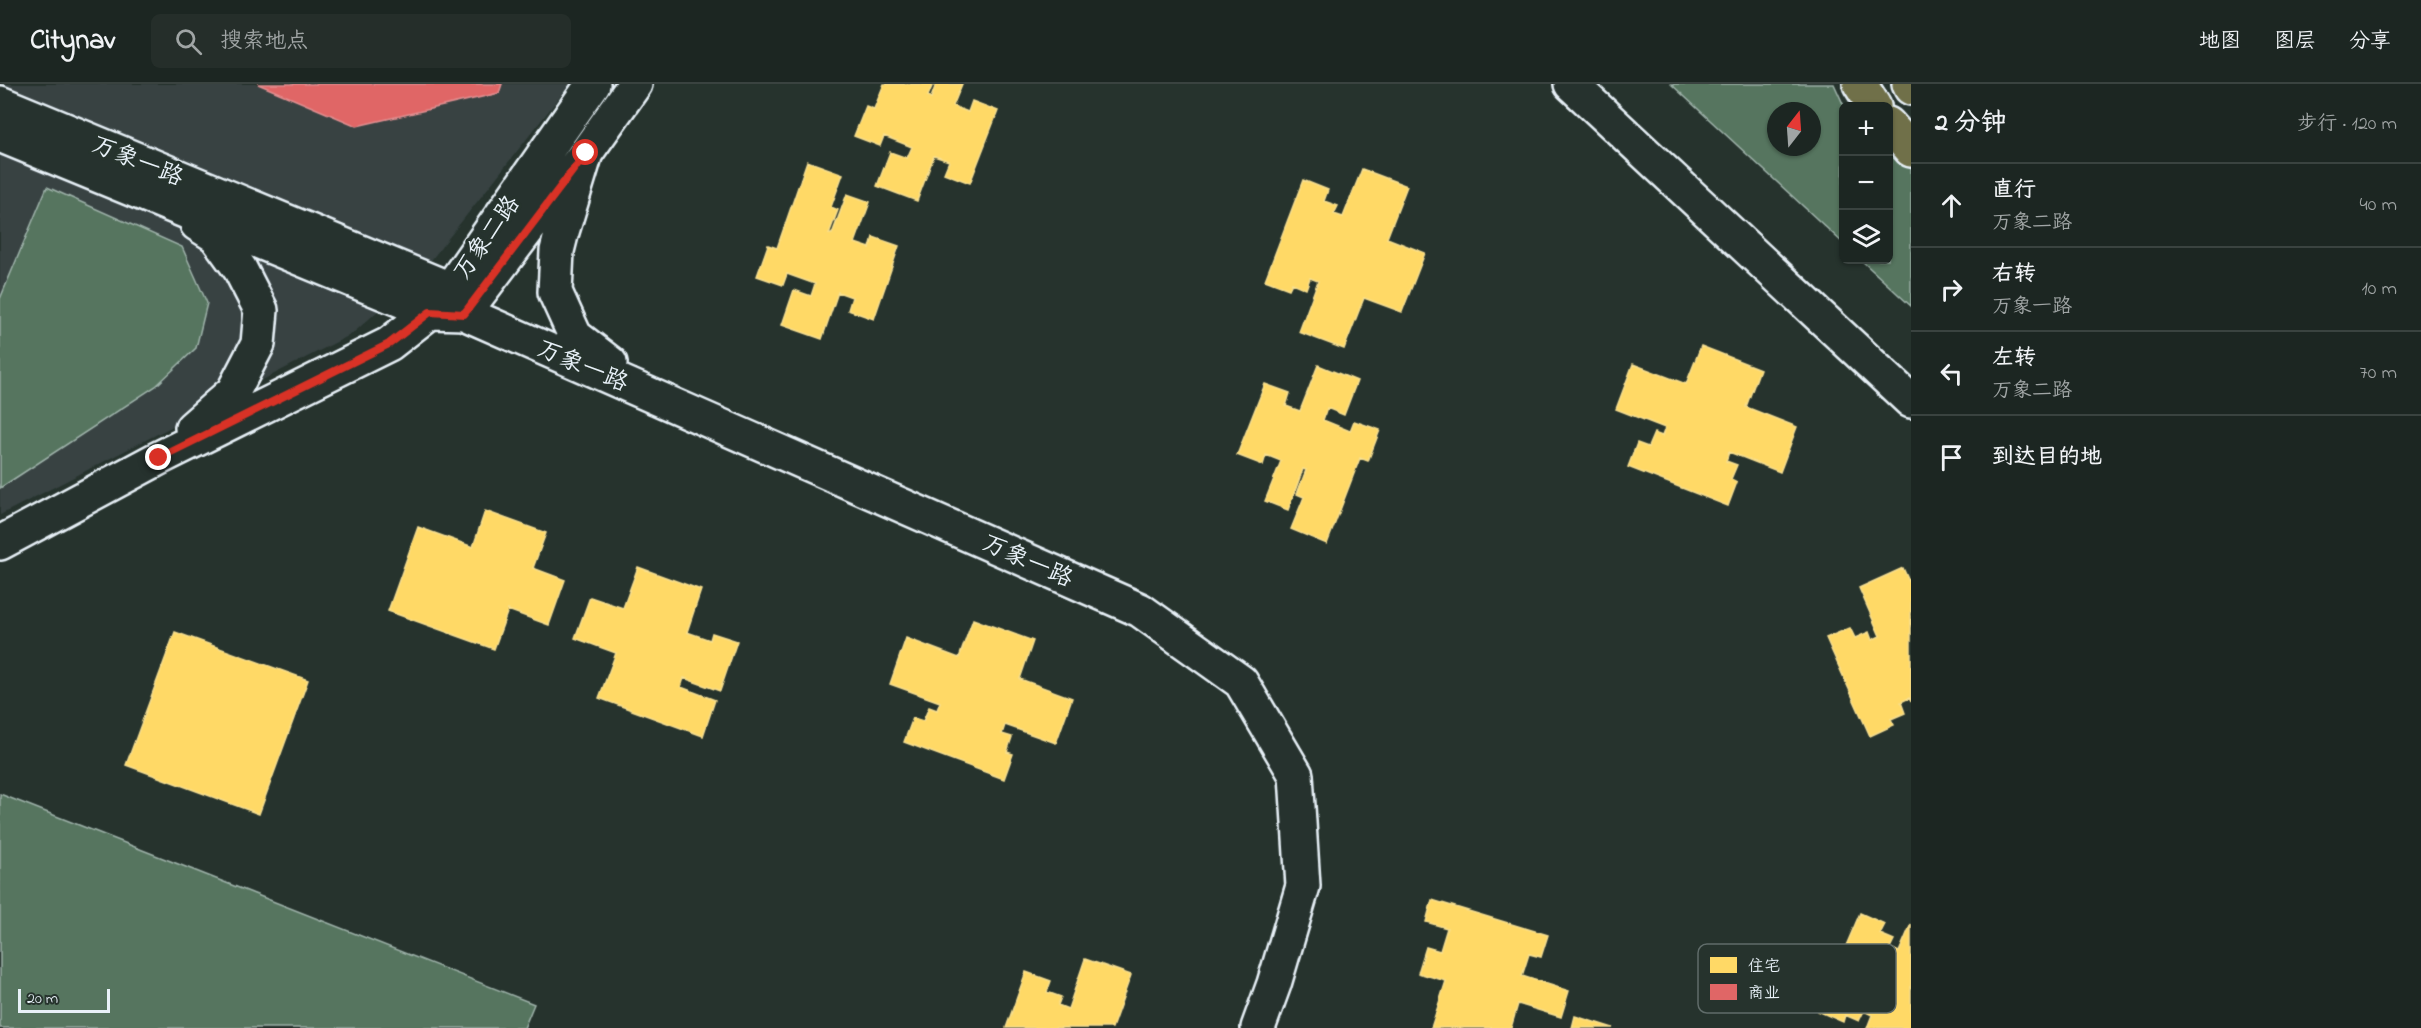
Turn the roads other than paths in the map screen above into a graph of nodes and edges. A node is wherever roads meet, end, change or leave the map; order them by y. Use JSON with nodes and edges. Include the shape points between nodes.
{"nodes":[{"id":1,"x":593,"y":84,"type":"edge"},
{"id":2,"x":635,"y":84,"type":"edge"},
{"id":3,"x":1571,"y":84,"type":"edge"},
{"id":4,"x":1909,"y":84,"type":"edge"},
{"id":5,"x":1911,"y":88,"type":"edge"},
{"id":6,"x":0,"y":103,"type":"edge"},
{"id":7,"x":1893,"y":128,"type":"edge"},
{"id":8,"x":0,"y":135,"type":"edge"},
{"id":9,"x":1911,"y":150,"type":"edge"},
{"id":10,"x":586,"y":153,"type":"junction"},
{"id":11,"x":160,"y":201,"type":"junction"},
{"id":12,"x":448,"y":305,"type":"junction"},
{"id":13,"x":652,"y":395,"type":"junction"},
{"id":14,"x":1911,"y":401,"type":"edge"},
{"id":15,"x":159,"y":458,"type":"junction"},
{"id":16,"x":0,"y":543,"type":"edge"},
{"id":17,"x":1258,"y":1028,"type":"edge"}],
"edges":[{"from":1,"to":12,"type":"street","name":"万象二路"},
{"from":2,"to":10,"type":"street","name":"万象二路"},
{"from":3,"to":14,"type":"street"},
{"from":4,"to":5,"type":"highway"},
{"from":6,"to":12,"type":"street","name":"万象一路"},
{"from":7,"to":9,"type":"highway"},
{"from":8,"to":11,"type":"street","name":"万象一路"},
{"from":10,"to":12,"type":"street","name":"万象二路"},
{"from":10,"to":13,"type":"street","via":[[557,251],[555,292],[575,336]]},
{"from":11,"to":12,"type":"street","name":"万象一路"},
{"from":11,"to":15,"type":"street","via":[[216,236],[240,269],[261,310],[258,344],[233,392]]},
{"from":12,"to":13,"type":"street","name":"万象一路"},
{"from":12,"to":15,"type":"street","name":"万象二路","via":[[389,344]]},
{"from":13,"to":17,"type":"street","name":"万象一路","via":[[1140,610],[1241,682],[1296,775],[1303,886]]},
{"from":15,"to":16,"type":"street","name":"万象二路"}]}
